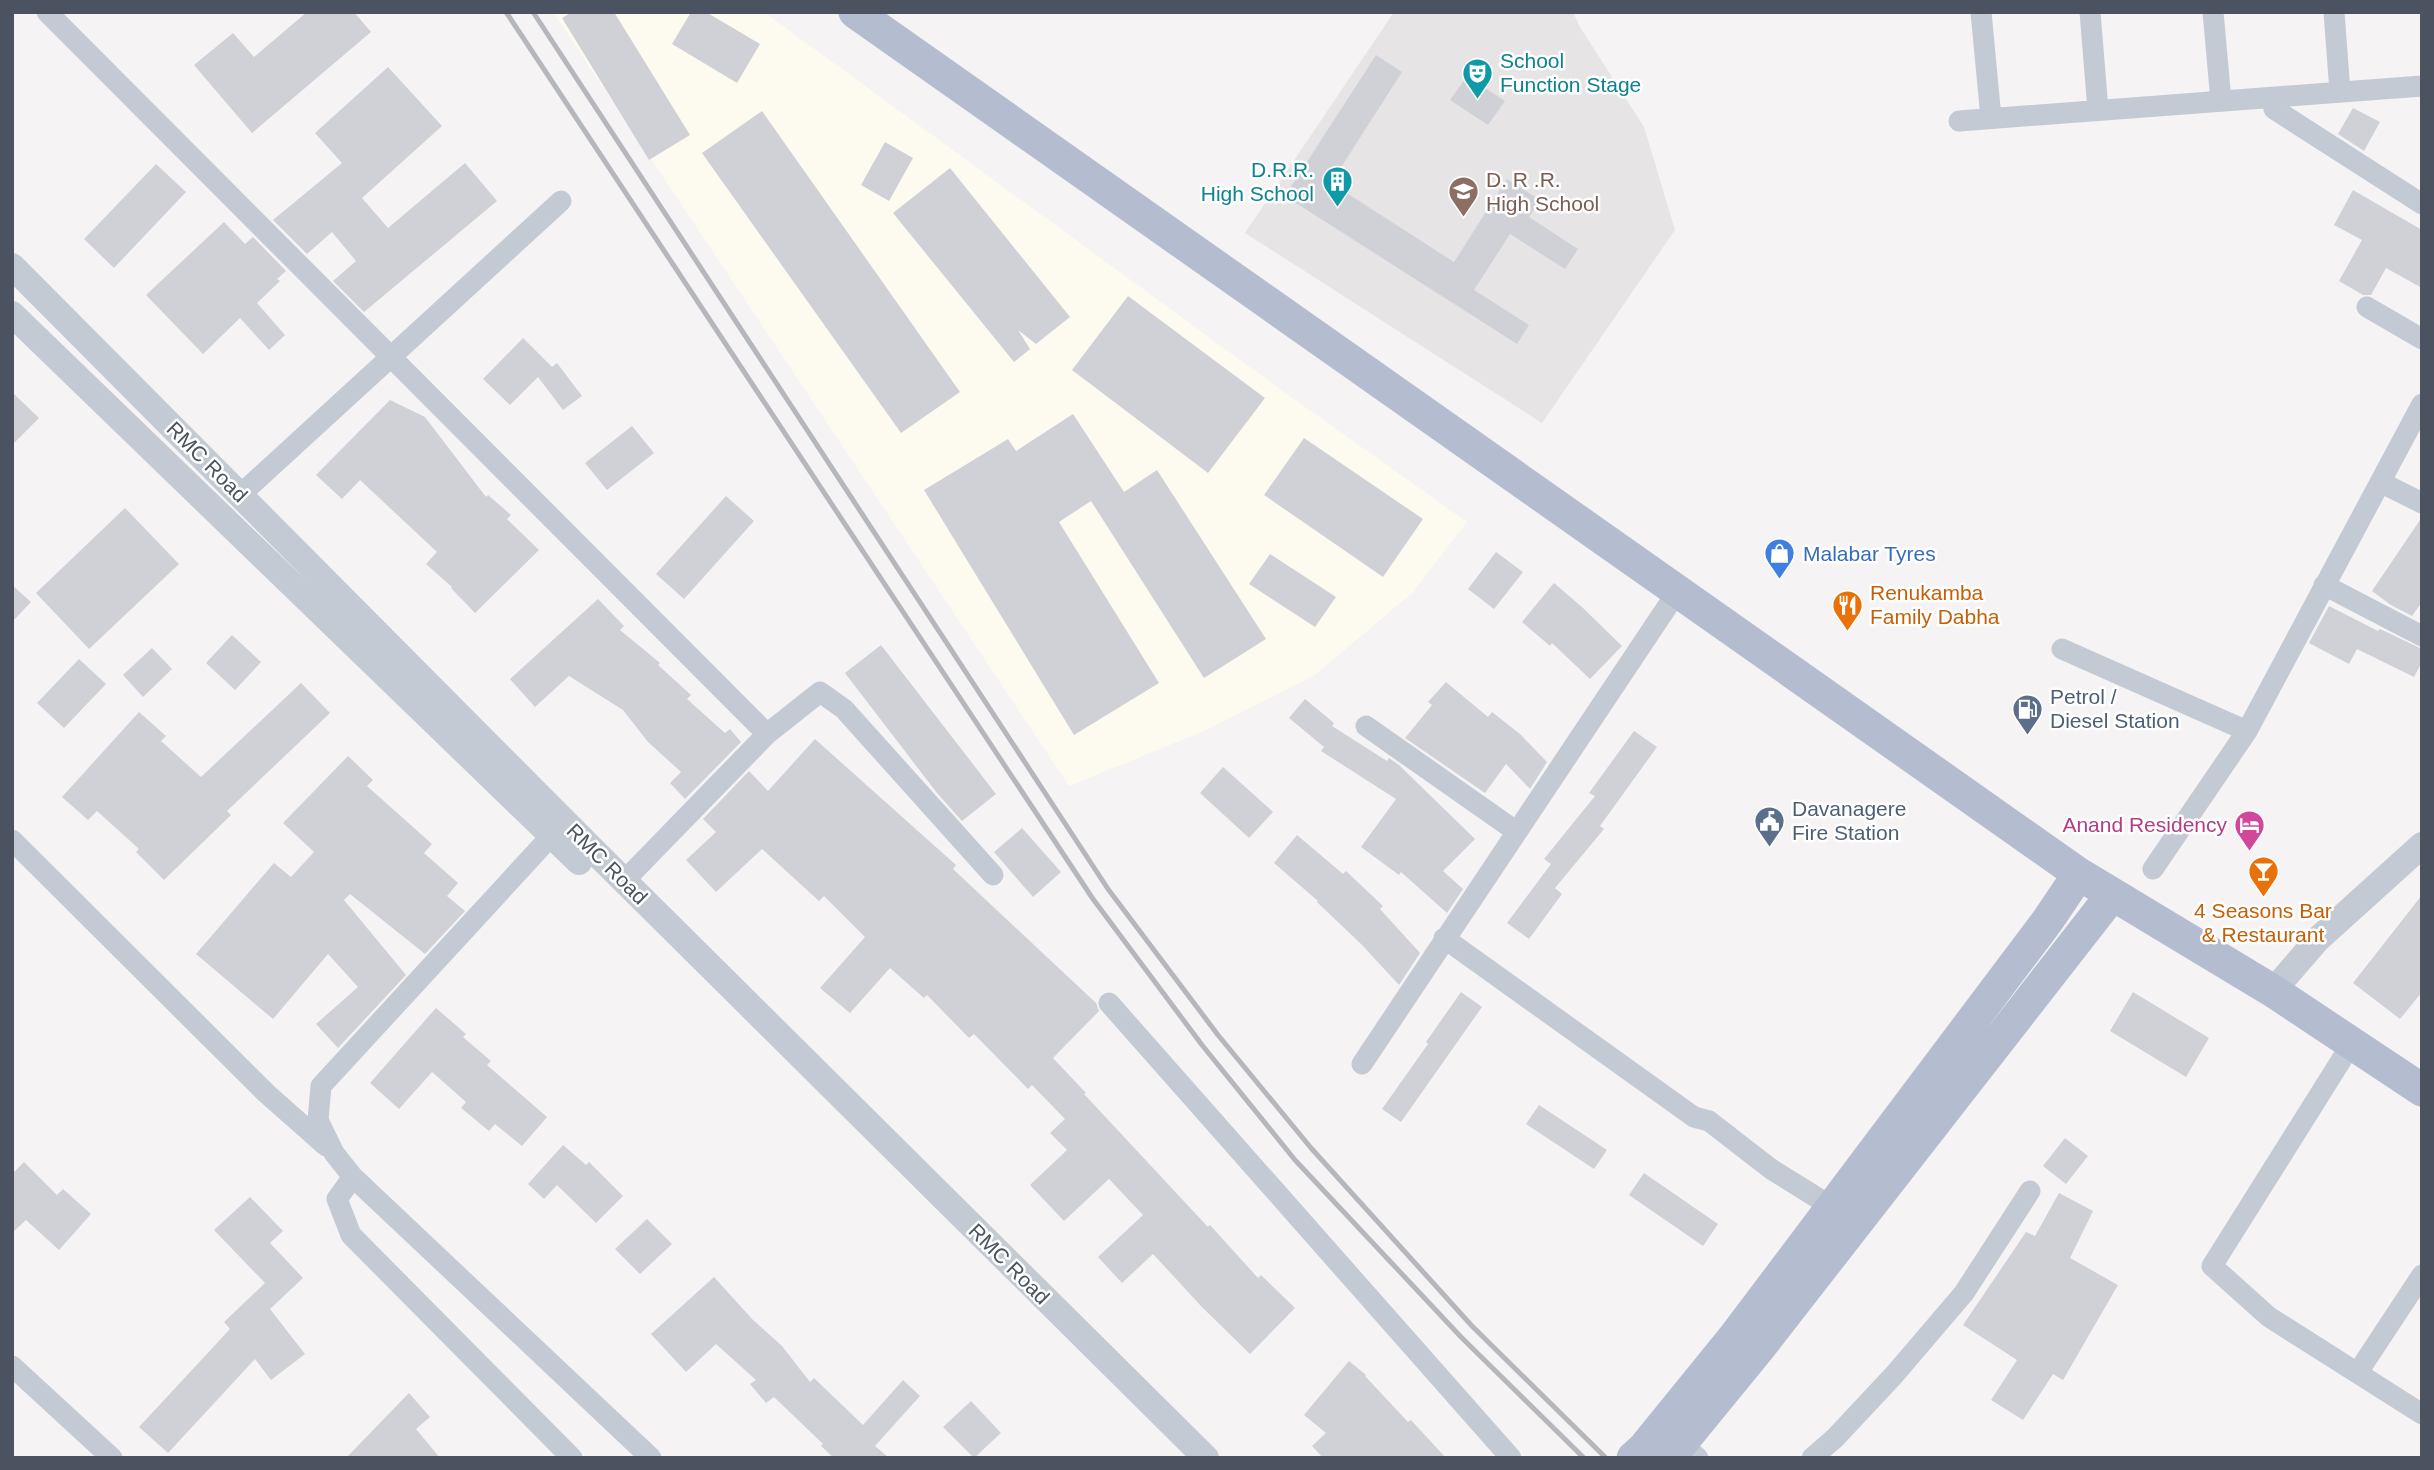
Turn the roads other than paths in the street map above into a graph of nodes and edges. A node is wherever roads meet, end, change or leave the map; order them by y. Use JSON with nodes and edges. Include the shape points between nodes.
{"nodes":[{"id":1,"x":47,"y":12,"type":"edge"},
{"id":2,"x":855,"y":12,"type":"edge"},
{"id":3,"x":1981,"y":12,"type":"edge"},
{"id":4,"x":2090,"y":12,"type":"edge"},
{"id":5,"x":2213,"y":12,"type":"edge"},
{"id":6,"x":2334,"y":12,"type":"edge"},
{"id":7,"x":2422,"y":86,"type":"edge"},
{"id":8,"x":2340,"y":92,"type":"junction"},
{"id":9,"x":2221,"y":101,"type":"junction"},
{"id":10,"x":2274,"y":109,"type":"dead end"},
{"id":11,"x":2098,"y":110,"type":"junction"},
{"id":12,"x":1991,"y":118,"type":"junction"},
{"id":13,"x":1959,"y":121,"type":"dead end"},
{"id":14,"x":561,"y":201,"type":"dead end"},
{"id":15,"x":2422,"y":204,"type":"edge"},
{"id":16,"x":12,"y":266,"type":"edge"},
{"id":17,"x":2367,"y":307,"type":"dead end"},
{"id":18,"x":12,"y":314,"type":"edge"},
{"id":19,"x":2422,"y":339,"type":"edge"},
{"id":20,"x":391,"y":358,"type":"junction"},
{"id":21,"x":2422,"y":404,"type":"edge"},
{"id":22,"x":2380,"y":482,"type":"junction"},
{"id":23,"x":240,"y":495,"type":"junction"},
{"id":24,"x":2422,"y":503,"type":"edge"},
{"id":25,"x":2324,"y":585,"type":"junction"},
{"id":26,"x":1677,"y":592,"type":"junction"},
{"id":27,"x":2422,"y":636,"type":"edge"},
{"id":28,"x":2062,"y":649,"type":"dead end"},
{"id":29,"x":1366,"y":726,"type":"dead end"},
{"id":30,"x":2247,"y":731,"type":"junction"},
{"id":31,"x":767,"y":734,"type":"junction"},
{"id":32,"x":1517,"y":832,"type":"junction"},
{"id":33,"x":552,"y":835,"type":"junction"},
{"id":34,"x":12,"y":839,"type":"edge"},
{"id":35,"x":2422,"y":845,"type":"edge"},
{"id":36,"x":2153,"y":869,"type":"dead end"},
{"id":37,"x":2079,"y":874,"type":"junction"},
{"id":38,"x":993,"y":875,"type":"dead end"},
{"id":39,"x":624,"y":881,"type":"junction"},
{"id":40,"x":2112,"y":895,"type":"junction"},
{"id":41,"x":1444,"y":938,"type":"junction"},
{"id":42,"x":2273,"y":991,"type":"junction"},
{"id":43,"x":1108,"y":1003,"type":"dead end"},
{"id":44,"x":2351,"y":1043,"type":"junction"},
{"id":45,"x":1362,"y":1064,"type":"dead end"},
{"id":46,"x":2422,"y":1090,"type":"edge"},
{"id":47,"x":334,"y":1153,"type":"junction"},
{"id":48,"x":353,"y":1177,"type":"junction"},
{"id":49,"x":2030,"y":1191,"type":"dead end"},
{"id":50,"x":1832,"y":1207,"type":"junction"},
{"id":51,"x":2422,"y":1275,"type":"edge"},
{"id":52,"x":12,"y":1366,"type":"edge"},
{"id":53,"x":2358,"y":1372,"type":"junction"},
{"id":54,"x":2422,"y":1413,"type":"edge"},
{"id":55,"x":1683,"y":1453,"type":"edge"},
{"id":56,"x":113,"y":1458,"type":"edge"},
{"id":57,"x":572,"y":1458,"type":"edge"},
{"id":58,"x":651,"y":1458,"type":"edge"},
{"id":59,"x":1183,"y":1458,"type":"edge"},
{"id":60,"x":1206,"y":1458,"type":"edge"},
{"id":61,"x":1511,"y":1458,"type":"edge"},
{"id":62,"x":1633,"y":1458,"type":"edge"},
{"id":63,"x":1812,"y":1458,"type":"edge"}],
"edges":[{"from":1,"to":20,"type":"street"},
{"from":2,"to":26,"type":"main road"},
{"from":3,"to":12,"type":"street"},
{"from":4,"to":11,"type":"street"},
{"from":5,"to":9,"type":"street"},
{"from":6,"to":8,"type":"street"},
{"from":7,"to":8,"type":"street"},
{"from":8,"to":9,"type":"street"},
{"from":9,"to":11,"type":"street"},
{"from":10,"to":15,"type":"street"},
{"from":11,"to":12,"type":"street"},
{"from":12,"to":13,"type":"street"},
{"from":14,"to":20,"type":"street"},
{"from":16,"to":23,"type":"street","name":"RMC Road"},
{"from":17,"to":19,"type":"street"},
{"from":18,"to":33,"type":"street","name":"RMC Road"},
{"from":20,"to":23,"type":"street"},
{"from":20,"to":31,"type":"street"},
{"from":21,"to":22,"type":"street"},
{"from":22,"to":24,"type":"street"},
{"from":22,"to":25,"type":"street"},
{"from":23,"to":39,"type":"street","name":"RMC Road"},
{"from":25,"to":27,"type":"street"},
{"from":25,"to":30,"type":"street"},
{"from":26,"to":32,"type":"street"},
{"from":26,"to":37,"type":"main road"},
{"from":28,"to":30,"type":"street"},
{"from":29,"to":32,"type":"street"},
{"from":30,"to":36,"type":"street"},
{"from":31,"to":38,"type":"street","via":[[820,692],[844,709]]},
{"from":31,"to":39,"type":"street"},
{"from":32,"to":41,"type":"street"},
{"from":33,"to":47,"type":"street","via":[[321,1086],[318,1120]]},
{"from":33,"to":59,"type":"street","name":"RMC Road"},
{"from":34,"to":47,"type":"street","via":[[266,1093]]},
{"from":35,"to":42,"type":"street","via":[[2318,939]]},
{"from":37,"to":40,"type":"main road"},
{"from":37,"to":50,"type":"main road"},
{"from":39,"to":60,"type":"street","name":"RMC Road"},
{"from":40,"to":42,"type":"main road"},
{"from":40,"to":55,"type":"main road","via":[[1759,1348]]},
{"from":41,"to":45,"type":"street"},
{"from":41,"to":50,"type":"street","via":[[1694,1117],[1709,1121],[1771,1169]]},
{"from":42,"to":44,"type":"main road"},
{"from":43,"to":61,"type":"street"},
{"from":44,"to":46,"type":"main road"},
{"from":44,"to":53,"type":"street","via":[[2212,1266],[2269,1317]]},
{"from":47,"to":48,"type":"street"},
{"from":48,"to":57,"type":"street","via":[[337,1199],[351,1235]]},
{"from":48,"to":58,"type":"street"},
{"from":49,"to":63,"type":"street","via":[[1964,1293],[1894,1376]]},
{"from":50,"to":62,"type":"main road","via":[[1735,1336]]},
{"from":51,"to":53,"type":"street"},
{"from":52,"to":56,"type":"street"},
{"from":53,"to":54,"type":"street"}]}
